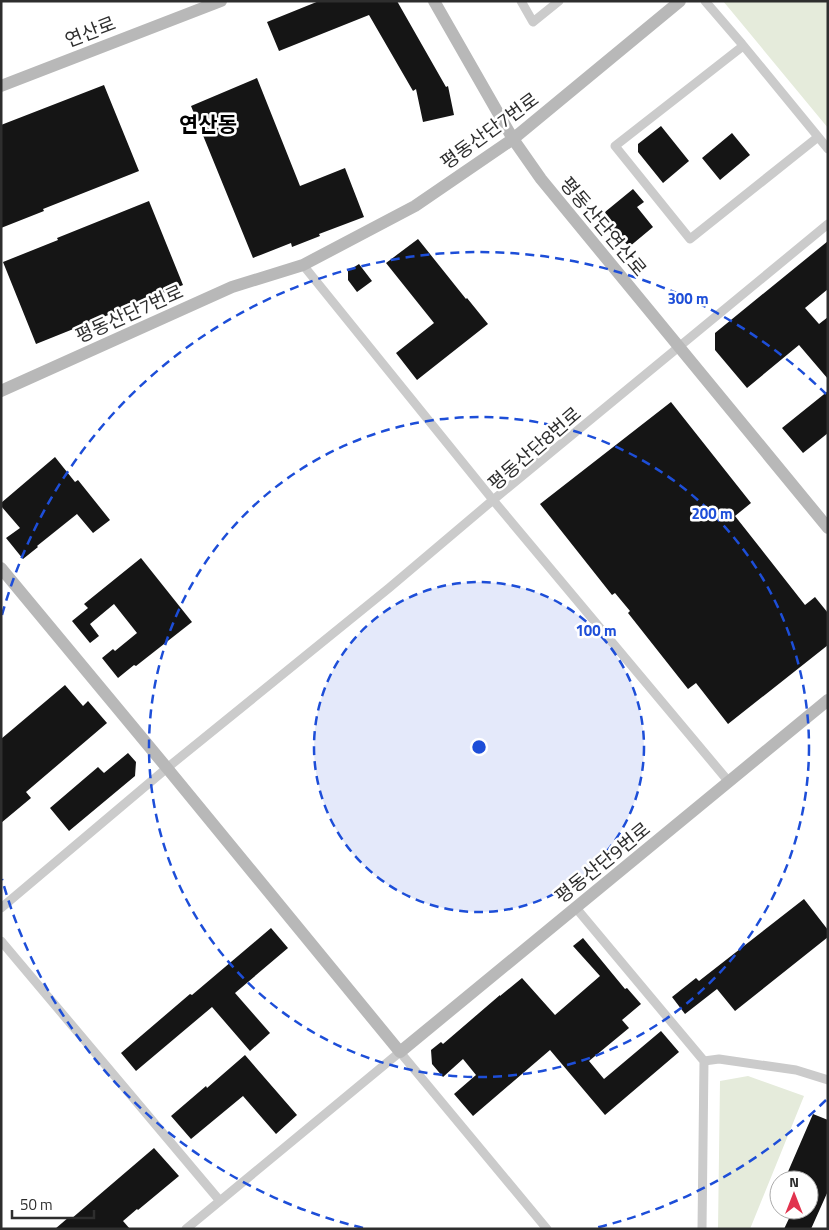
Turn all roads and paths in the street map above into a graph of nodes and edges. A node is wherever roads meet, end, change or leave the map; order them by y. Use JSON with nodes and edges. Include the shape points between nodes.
{"nodes":[{"id":1,"x":221,"y":1,"type":"edge"},
{"id":2,"x":434,"y":1,"type":"edge"},
{"id":3,"x":520,"y":1,"type":"edge"},
{"id":4,"x":559,"y":1,"type":"edge"},
{"id":5,"x":680,"y":1,"type":"edge"},
{"id":6,"x":705,"y":1,"type":"edge"},
{"id":7,"x":743,"y":46,"type":"junction"},
{"id":8,"x":1,"y":86,"type":"edge"},
{"id":9,"x":818,"y":137,"type":"junction"},
{"id":10,"x":513,"y":139,"type":"junction"},
{"id":11,"x":828,"y":149,"type":"edge"},
{"id":12,"x":828,"y":224,"type":"edge"},
{"id":13,"x":303,"y":265,"type":"junction"},
{"id":14,"x":679,"y":346,"type":"junction"},
{"id":15,"x":1,"y":391,"type":"edge"},
{"id":16,"x":493,"y":500,"type":"junction"},
{"id":17,"x":828,"y":528,"type":"edge"},
{"id":18,"x":1,"y":568,"type":"edge"},
{"id":19,"x":828,"y":700,"type":"edge"},
{"id":20,"x":167,"y":768,"type":"junction"},
{"id":21,"x":729,"y":782,"type":"junction"},
{"id":22,"x":1,"y":908,"type":"edge"},
{"id":23,"x":576,"y":908,"type":"junction"},
{"id":24,"x":1,"y":941,"type":"edge"},
{"id":25,"x":400,"y":1052,"type":"junction"},
{"id":26,"x":704,"y":1060,"type":"junction"},
{"id":27,"x":828,"y":1080,"type":"edge"},
{"id":28,"x":220,"y":1200,"type":"junction"},
{"id":29,"x":186,"y":1229,"type":"edge"},
{"id":30,"x":547,"y":1229,"type":"edge"},
{"id":31,"x":702,"y":1229,"type":"edge"}],
"edges":[{"from":1,"to":8,"type":"street","name":"연산로"},
{"from":2,"to":10,"type":"street","name":"평동산단연산로"},
{"from":3,"to":4,"type":"street","via":[[533,22]]},
{"from":5,"to":10,"type":"street","name":"평동산단7번로"},
{"from":6,"to":7,"type":"street"},
{"from":7,"to":9,"type":"street"},
{"from":7,"to":9,"type":"street","via":[[614,146],[646,185],[690,238]]},
{"from":9,"to":11,"type":"street"},
{"from":10,"to":13,"type":"street","name":"평동산단7번로","via":[[415,206]]},
{"from":10,"to":14,"type":"street","name":"평동산단연산로","via":[[541,179]]},
{"from":12,"to":14,"type":"street","name":"평동산단8번로"},
{"from":13,"to":15,"type":"street","name":"평동산단7번로","via":[[232,287]]},
{"from":13,"to":16,"type":"street"},
{"from":14,"to":16,"type":"street","name":"평동산단8번로"},
{"from":14,"to":17,"type":"street","name":"평동산단연산로"},
{"from":16,"to":20,"type":"street"},
{"from":16,"to":21,"type":"street","name":"평동산단8번로"},
{"from":18,"to":20,"type":"street"},
{"from":19,"to":21,"type":"street","name":"평동산단9번로"},
{"from":20,"to":22,"type":"street"},
{"from":20,"to":25,"type":"street"},
{"from":21,"to":23,"type":"street","name":"평동산단9번로"},
{"from":23,"to":25,"type":"street","name":"평동산단9번로"},
{"from":23,"to":26,"type":"street"},
{"from":24,"to":28,"type":"street"},
{"from":25,"to":28,"type":"street"},
{"from":25,"to":30,"type":"street"},
{"from":26,"to":27,"type":"street","via":[[796,1070]]},
{"from":26,"to":31,"type":"street"},
{"from":28,"to":29,"type":"street"}]}
